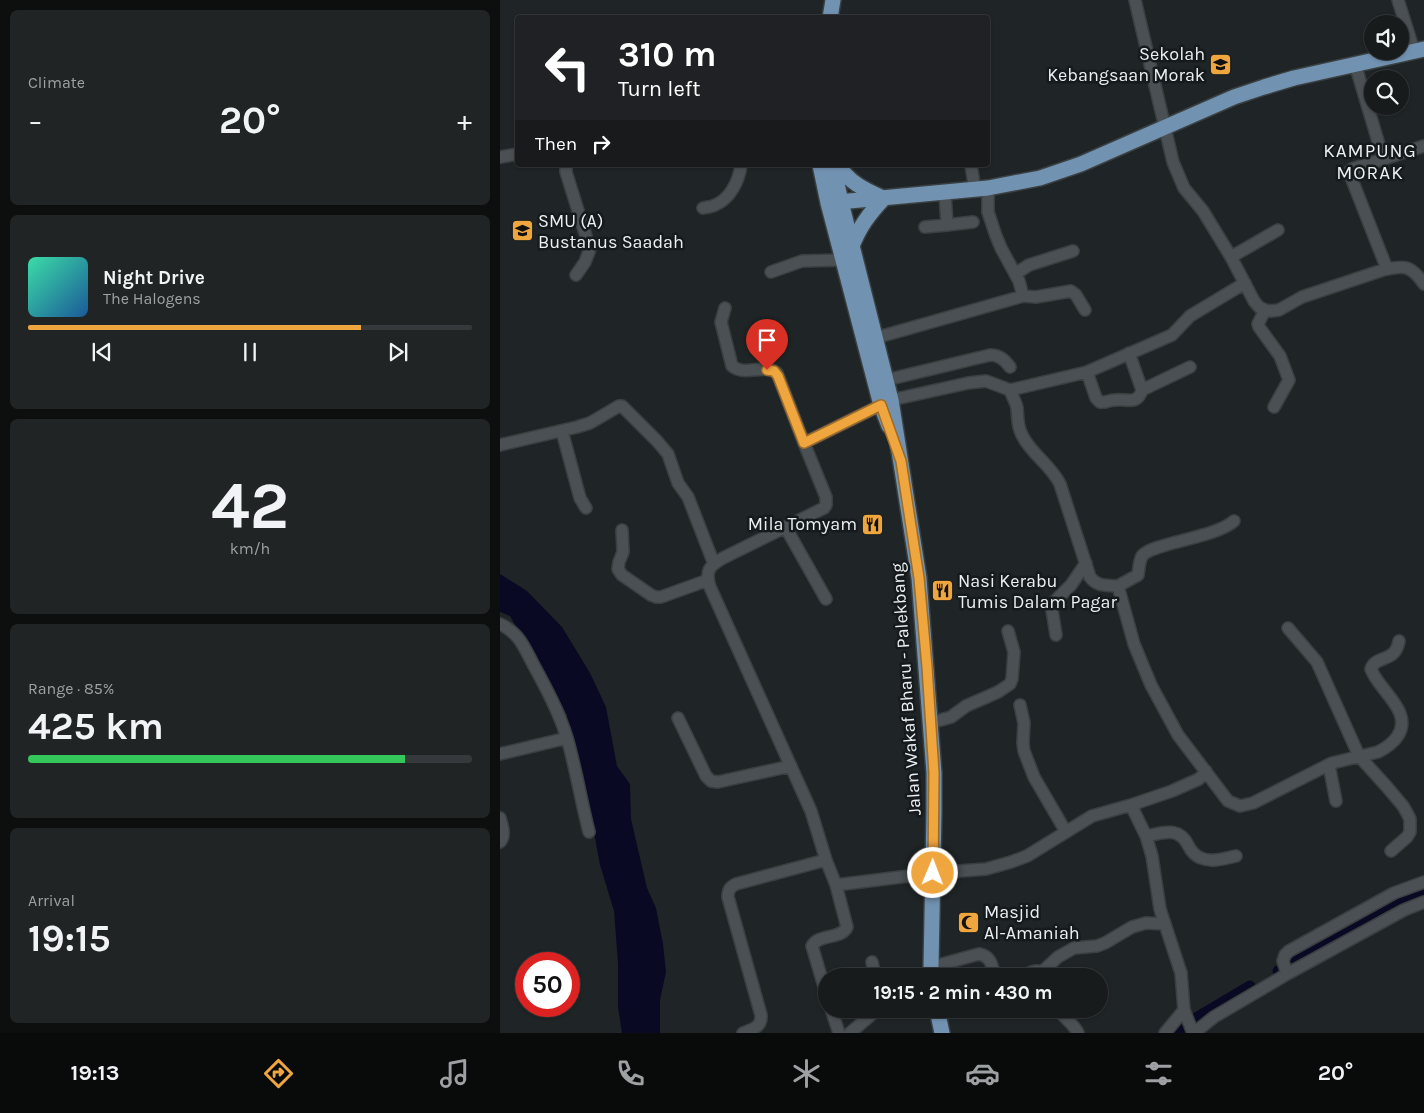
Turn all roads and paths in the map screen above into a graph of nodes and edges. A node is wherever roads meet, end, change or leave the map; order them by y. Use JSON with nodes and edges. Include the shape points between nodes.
{"nodes":[{"id":1,"x":833,"y":0,"type":"edge"},
{"id":2,"x":1398,"y":0,"type":"edge"},
{"id":3,"x":1138,"y":1,"type":"edge"},
{"id":4,"x":830,"y":15,"type":"edge"},
{"id":5,"x":1419,"y":50,"type":"edge"},
{"id":6,"x":1356,"y":64,"type":"junction"},
{"id":7,"x":1165,"y":127,"type":"junction"},
{"id":8,"x":1424,"y":146,"type":"edge"},
{"id":9,"x":515,"y":154,"type":"edge"},
{"id":10,"x":500,"y":157,"type":"edge"},
{"id":11,"x":1383,"y":158,"type":"junction"},
{"id":12,"x":566,"y":167,"type":"edge"},
{"id":13,"x":742,"y":167,"type":"edge"},
{"id":14,"x":821,"y":167,"type":"edge"},
{"id":15,"x":834,"y":167,"type":"edge"},
{"id":16,"x":839,"y":167,"type":"edge"},
{"id":17,"x":972,"y":167,"type":"edge"},
{"id":18,"x":982,"y":189,"type":"junction"},
{"id":19,"x":945,"y":192,"type":"junction"},
{"id":20,"x":884,"y":198,"type":"junction"},
{"id":21,"x":834,"y":202,"type":"junction"},
{"id":22,"x":703,"y":208,"type":"dead end"},
{"id":23,"x":973,"y":222,"type":"dead end"},
{"id":24,"x":947,"y":225,"type":"junction"},
{"id":25,"x":925,"y":227,"type":"dead end"},
{"id":26,"x":1278,"y":230,"type":"dead end"},
{"id":27,"x":852,"y":246,"type":"junction"},
{"id":28,"x":1073,"y":250,"type":"dead end"},
{"id":29,"x":1231,"y":257,"type":"junction"},
{"id":30,"x":843,"y":260,"type":"junction"},
{"id":31,"x":1387,"y":269,"type":"junction"},
{"id":32,"x":771,"y":272,"type":"dead end"},
{"id":33,"x":1015,"y":274,"type":"junction"},
{"id":34,"x":576,"y":275,"type":"dead end"},
{"id":35,"x":1245,"y":283,"type":"junction"},
{"id":36,"x":1424,"y":284,"type":"edge"},
{"id":37,"x":1023,"y":296,"type":"junction"},
{"id":38,"x":725,"y":308,"type":"dead end"},
{"id":39,"x":1085,"y":310,"type":"dead end"},
{"id":40,"x":1265,"y":310,"type":"junction"},
{"id":41,"x":875,"y":338,"type":"junction"},
{"id":42,"x":1129,"y":354,"type":"junction"},
{"id":43,"x":1190,"y":366,"type":"dead end"},
{"id":44,"x":1010,"y":367,"type":"dead end"},
{"id":45,"x":1087,"y":372,"type":"junction"},
{"id":46,"x":886,"y":380,"type":"junction"},
{"id":47,"x":1010,"y":390,"type":"junction"},
{"id":48,"x":1142,"y":390,"type":"junction"},
{"id":49,"x":886,"y":402,"type":"junction"},
{"id":50,"x":1274,"y":407,"type":"dead end"},
{"id":51,"x":562,"y":431,"type":"junction"},
{"id":52,"x":804,"y":443,"type":"junction"},
{"id":53,"x":500,"y":445,"type":"edge"},
{"id":54,"x":586,"y":508,"type":"dead end"},
{"id":55,"x":1234,"y":521,"type":"dead end"},
{"id":56,"x":786,"y":528,"type":"junction"},
{"id":57,"x":622,"y":530,"type":"dead end"},
{"id":58,"x":1086,"y":563,"type":"junction"},
{"id":59,"x":714,"y":564,"type":"junction"},
{"id":60,"x":708,"y":580,"type":"junction"},
{"id":61,"x":1118,"y":586,"type":"junction"},
{"id":62,"x":826,"y":600,"type":"dead end"},
{"id":63,"x":500,"y":624,"type":"edge"},
{"id":64,"x":1288,"y":628,"type":"dead end"},
{"id":65,"x":1008,"y":631,"type":"dead end"},
{"id":66,"x":1056,"y":635,"type":"dead end"},
{"id":67,"x":1399,"y":642,"type":"dead end"},
{"id":68,"x":1020,"y":705,"type":"dead end"},
{"id":69,"x":678,"y":718,"type":"dead end"},
{"id":70,"x":930,"y":723,"type":"junction"},
{"id":71,"x":567,"y":738,"type":"junction"},
{"id":72,"x":500,"y":754,"type":"edge"},
{"id":73,"x":1359,"y":756,"type":"junction"},
{"id":74,"x":1329,"y":765,"type":"junction"},
{"id":75,"x":791,"y":766,"type":"junction"},
{"id":76,"x":1206,"y":771,"type":"junction"},
{"id":77,"x":1336,"y":800,"type":"dead end"},
{"id":78,"x":1131,"y":805,"type":"junction"},
{"id":79,"x":500,"y":818,"type":"edge"},
{"id":80,"x":588,"y":832,"type":"dead end"},
{"id":81,"x":1066,"y":832,"type":"junction"},
{"id":82,"x":1146,"y":836,"type":"junction"},
{"id":83,"x":500,"y":842,"type":"edge"},
{"id":84,"x":1391,"y":851,"type":"dead end"},
{"id":85,"x":1236,"y":856,"type":"dead end"},
{"id":86,"x":826,"y":860,"type":"junction"},
{"id":87,"x":933,"y":873,"type":"junction"},
{"id":88,"x":1424,"y":882,"type":"edge"},
{"id":89,"x":836,"y":885,"type":"junction"},
{"id":90,"x":1424,"y":902,"type":"edge"},
{"id":91,"x":1165,"y":924,"type":"junction"},
{"id":92,"x":872,"y":962,"type":"dead end"},
{"id":93,"x":819,"y":968,"type":"edge"},
{"id":94,"x":873,"y":968,"type":"edge"},
{"id":95,"x":931,"y":968,"type":"edge"},
{"id":96,"x":942,"y":968,"type":"edge"},
{"id":97,"x":992,"y":968,"type":"edge"},
{"id":98,"x":1050,"y":968,"type":"edge"},
{"id":99,"x":1285,"y":969,"type":"junction"},
{"id":100,"x":1184,"y":1010,"type":"junction"},
{"id":101,"x":834,"y":1018,"type":"edge"},
{"id":102,"x":868,"y":1018,"type":"edge"},
{"id":103,"x":939,"y":1018,"type":"edge"},
{"id":104,"x":1066,"y":1018,"type":"edge"},
{"id":105,"x":1192,"y":1031,"type":"edge"},
{"id":106,"x":744,"y":1033,"type":"edge"},
{"id":107,"x":839,"y":1033,"type":"edge"},
{"id":108,"x":850,"y":1033,"type":"edge"},
{"id":109,"x":942,"y":1033,"type":"edge"},
{"id":110,"x":1078,"y":1033,"type":"edge"},
{"id":111,"x":1165,"y":1033,"type":"edge"}],
"edges":[{"from":1,"to":4,"type":"main road"},
{"from":2,"to":5,"type":"street"},
{"from":3,"to":7,"type":"street"},
{"from":5,"to":6,"type":"main road"},
{"from":6,"to":7,"type":"main road","via":[[1264,87]]},
{"from":6,"to":11,"type":"street"},
{"from":7,"to":18,"type":"main road","via":[[1060,172]]},
{"from":7,"to":29,"type":"street","via":[[1173,162],[1184,188],[1203,211]]},
{"from":8,"to":11,"type":"street"},
{"from":9,"to":10,"type":"street"},
{"from":11,"to":31,"type":"street","via":[[1349,172]]},
{"from":12,"to":34,"type":"street","via":[[590,249]]},
{"from":13,"to":22,"type":"street","via":[[726,198],[715,206]]},
{"from":14,"to":21,"type":"main road","name":"Jalan Wakaf Bharu - Palekbang"},
{"from":15,"to":21,"type":"main road","name":"Jalan Wakaf Bharu - Palekbang"},
{"from":16,"to":20,"type":"main road","via":[[862,189]]},
{"from":17,"to":18,"type":"street"},
{"from":18,"to":19,"type":"main road"},
{"from":18,"to":33,"type":"street","via":[[1001,248]]},
{"from":19,"to":20,"type":"main road"},
{"from":19,"to":24,"type":"street"},
{"from":20,"to":21,"type":"main road"},
{"from":20,"to":27,"type":"main road","via":[[870,212]]},
{"from":21,"to":27,"type":"main road","name":"Jalan Wakaf Bharu - Palekbang"},
{"from":21,"to":30,"type":"main road","name":"Jalan Wakaf Bharu - Palekbang"},
{"from":23,"to":24,"type":"street"},
{"from":24,"to":25,"type":"street"},
{"from":26,"to":29,"type":"street"},
{"from":27,"to":41,"type":"main road","name":"Jalan Wakaf Bharu - Palekbang"},
{"from":28,"to":33,"type":"street","via":[[1029,265]]},
{"from":29,"to":35,"type":"street"},
{"from":30,"to":32,"type":"street","via":[[802,261]]},
{"from":30,"to":49,"type":"main road","name":"Jalan Wakaf Bharu - Palekbang"},
{"from":31,"to":36,"type":"street","via":[[1412,269]]},
{"from":31,"to":40,"type":"street","via":[[1302,298],[1279,310]]},
{"from":33,"to":37,"type":"street"},
{"from":35,"to":40,"type":"street","via":[[1254,301]]},
{"from":35,"to":42,"type":"street","via":[[1190,316],[1173,334]]},
{"from":37,"to":39,"type":"street","via":[[1071,291]]},
{"from":37,"to":41,"type":"street"},
{"from":38,"to":52,"type":"street","via":[[722,322],[732,366],[739,370],[770,369],[777,373]]},
{"from":40,"to":50,"type":"street","via":[[1259,327],[1280,356],[1289,380]]},
{"from":41,"to":46,"type":"main road","name":"Jalan Wakaf Bharu - Palekbang"},
{"from":42,"to":45,"type":"street"},
{"from":42,"to":48,"type":"street"},
{"from":43,"to":48,"type":"street"},
{"from":44,"to":46,"type":"street","via":[[1003,359],[990,355]]},
{"from":45,"to":47,"type":"street"},
{"from":45,"to":48,"type":"street","via":[[1100,402],[1136,399]]},
{"from":46,"to":49,"type":"main road","name":"Jalan Wakaf Bharu - Palekbang"},
{"from":47,"to":49,"type":"street","via":[[986,381]]},
{"from":47,"to":58,"type":"street","via":[[1017,406],[1021,435],[1060,484]]},
{"from":49,"to":52,"type":"street"},
{"from":49,"to":70,"type":"main road","name":"Jalan Wakaf Bharu - Palekbang","via":[[901,461],[919,578]]},
{"from":51,"to":53,"type":"street"},
{"from":51,"to":54,"type":"street"},
{"from":51,"to":59,"type":"street","via":[[590,423],[619,406],[624,408],[668,454]]},
{"from":52,"to":56,"type":"street","via":[[826,497],[826,505]]},
{"from":55,"to":61,"type":"street","via":[[1200,536],[1146,552],[1140,560],[1138,575]]},
{"from":56,"to":59,"type":"street"},
{"from":56,"to":62,"type":"street"},
{"from":57,"to":60,"type":"street","via":[[623,552],[618,569],[652,595],[661,597]]},
{"from":58,"to":61,"type":"street","via":[[1095,583]]},
{"from":58,"to":66,"type":"street","via":[[1054,602]]},
{"from":59,"to":60,"type":"street","via":[[709,570]]},
{"from":60,"to":75,"type":"street"},
{"from":61,"to":76,"type":"street","via":[[1134,644],[1151,685],[1178,735]]},
{"from":63,"to":71,"type":"street","via":[[517,635],[545,685]]},
{"from":64,"to":73,"type":"street","via":[[1317,662]]},
{"from":65,"to":70,"type":"street","via":[[1014,652],[1010,684],[951,717]]},
{"from":67,"to":73,"type":"street","via":[[1394,654],[1377,661],[1370,669],[1398,709],[1402,726],[1395,740],[1385,749]]},
{"from":68,"to":81,"type":"street","via":[[1024,751],[1033,775]]},
{"from":69,"to":75,"type":"street","via":[[711,781]]},
{"from":70,"to":87,"type":"main road","name":"Jalan Wakaf Bharu - Palekbang","via":[[934,773]]},
{"from":71,"to":72,"type":"street"},
{"from":71,"to":80,"type":"street"},
{"from":73,"to":74,"type":"street"},
{"from":73,"to":84,"type":"street","via":[[1403,806],[1410,819],[1410,832]]},
{"from":74,"to":76,"type":"street","via":[[1247,805],[1228,801]]},
{"from":74,"to":77,"type":"street"},
{"from":75,"to":86,"type":"street","via":[[811,811]]},
{"from":76,"to":78,"type":"street","via":[[1199,780]]},
{"from":78,"to":81,"type":"street","via":[[1092,816]]},
{"from":78,"to":82,"type":"street"},
{"from":79,"to":83,"type":"street","via":[[504,834]]},
{"from":81,"to":87,"type":"street","via":[[1011,862],[986,869]]},
{"from":82,"to":85,"type":"street","via":[[1170,832],[1184,836],[1196,856],[1207,860]]},
{"from":82,"to":91,"type":"street"},
{"from":86,"to":89,"type":"street"},
{"from":86,"to":106,"type":"street","via":[[736,884],[728,891],[762,1021]]},
{"from":87,"to":89,"type":"street"},
{"from":87,"to":95,"type":"main road","name":"Jalan Wakaf Bharu - Palekbang"},
{"from":88,"to":99,"type":"street","via":[[1394,893],[1289,951],[1283,958]]},
{"from":89,"to":93,"type":"street","via":[[847,927],[841,933],[814,942],[812,946]]},
{"from":90,"to":99,"type":"street"},
{"from":91,"to":98,"type":"street","via":[[1146,923],[1097,946],[1074,948],[1058,957]]},
{"from":91,"to":100,"type":"street","via":[[1181,973]]},
{"from":92,"to":94,"type":"street"},
{"from":96,"to":97,"type":"street","via":[[979,954],[989,958]]},
{"from":99,"to":105,"type":"street"},
{"from":100,"to":105,"type":"street"},
{"from":100,"to":111,"type":"street"},
{"from":101,"to":107,"type":"street"},
{"from":102,"to":108,"type":"street"},
{"from":103,"to":109,"type":"main road"},
{"from":104,"to":110,"type":"street"}]}
